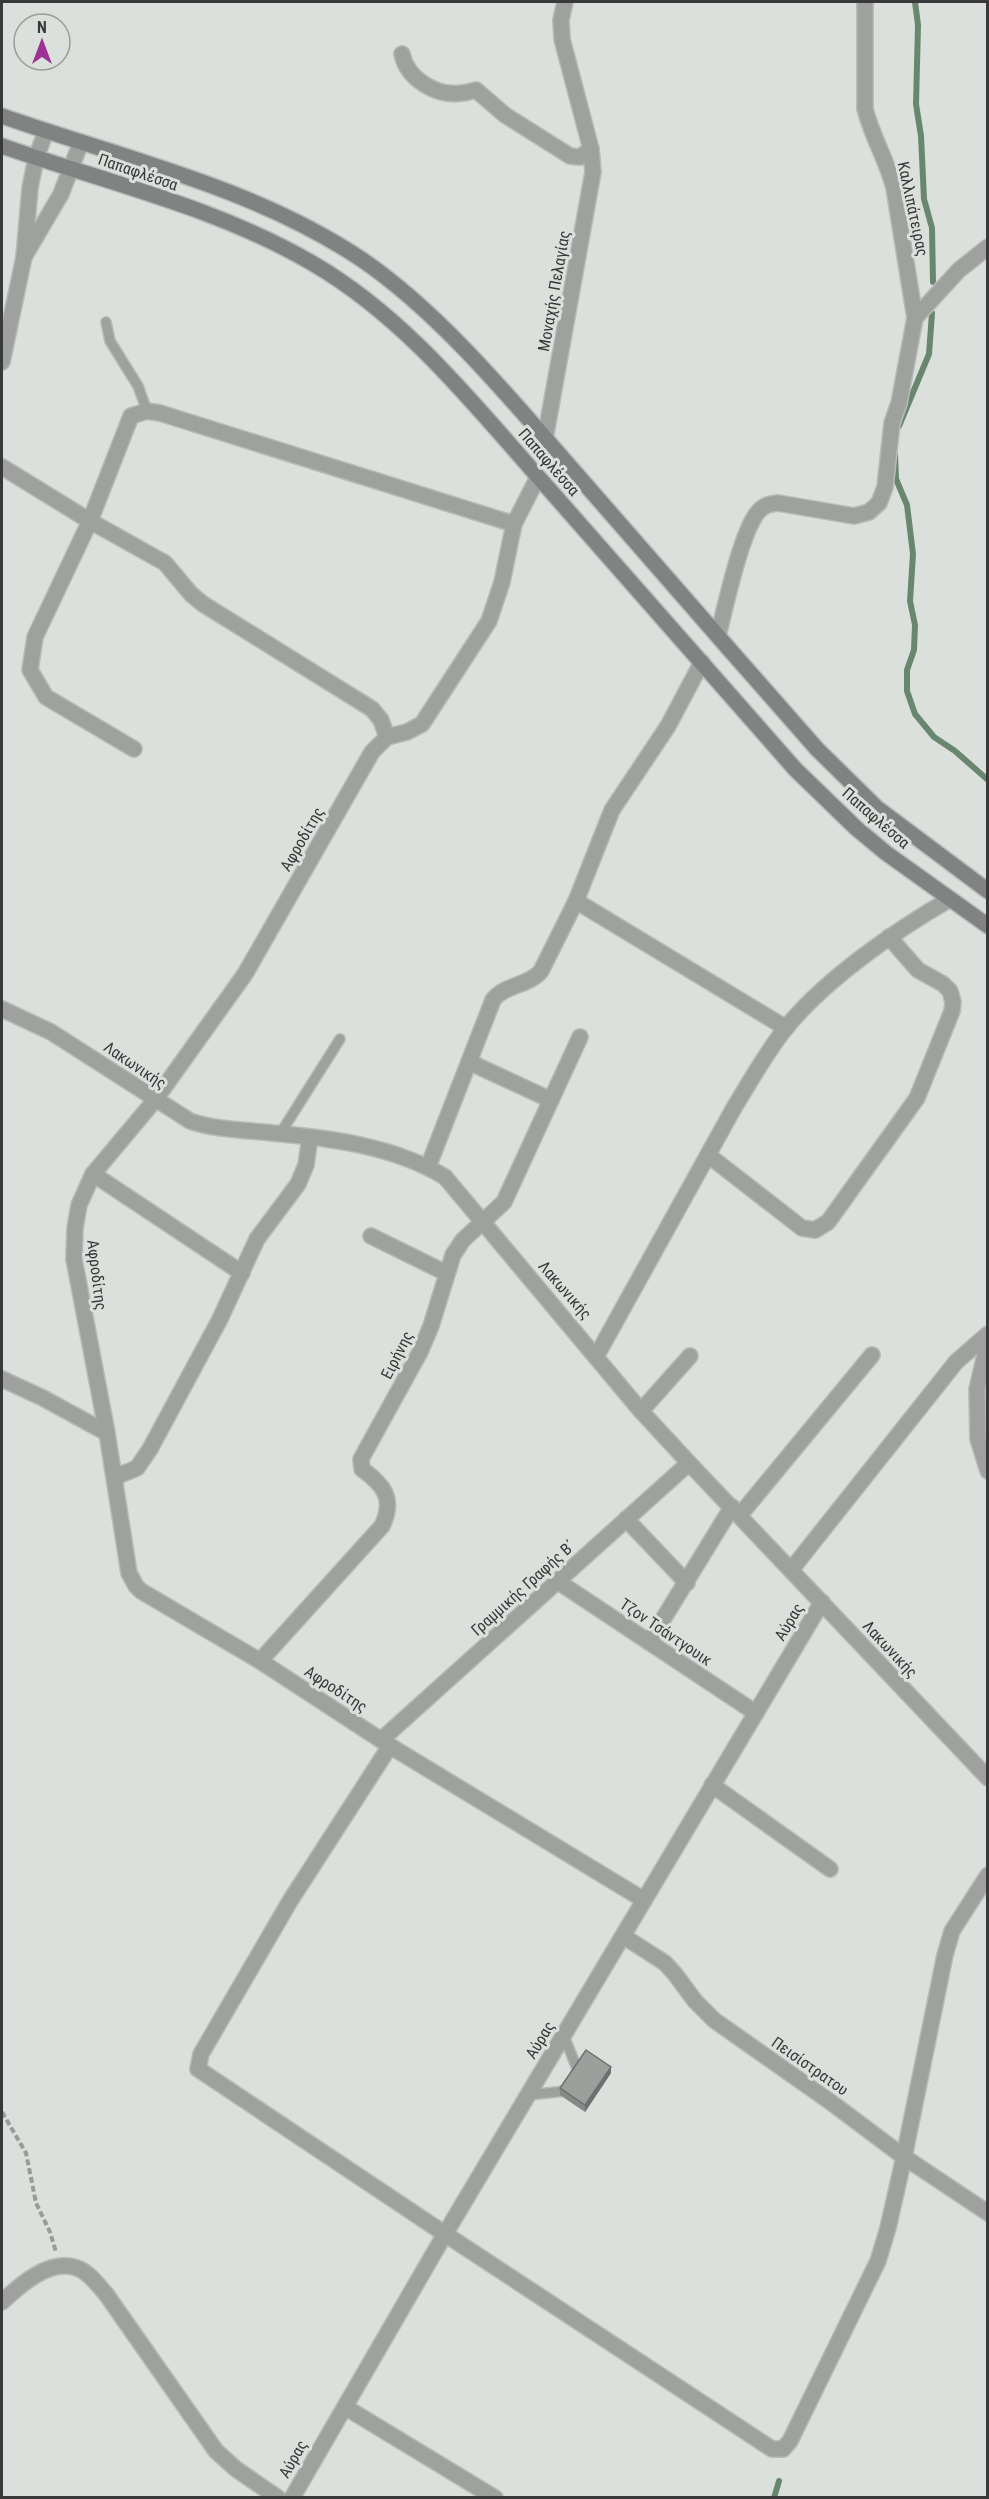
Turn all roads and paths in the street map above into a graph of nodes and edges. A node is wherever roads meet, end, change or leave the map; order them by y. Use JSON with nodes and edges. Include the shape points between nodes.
{"nodes":[{"id":1,"x":565,"y":2,"type":"edge"},
{"id":2,"x":865,"y":2,"type":"edge"},
{"id":3,"x":402,"y":54,"type":"dead end"},
{"id":4,"x":2,"y":116,"type":"edge"},
{"id":5,"x":46,"y":131,"type":"junction"},
{"id":6,"x":81,"y":142,"type":"junction"},
{"id":7,"x":2,"y":146,"type":"edge"},
{"id":8,"x":591,"y":149,"type":"junction"},
{"id":9,"x":36,"y":158,"type":"junction"},
{"id":10,"x":72,"y":170,"type":"junction"},
{"id":11,"x":987,"y":247,"type":"edge"},
{"id":12,"x":24,"y":257,"type":"junction"},
{"id":13,"x":915,"y":318,"type":"junction"},
{"id":14,"x":106,"y":322,"type":"dead end"},
{"id":15,"x":2,"y":362,"type":"edge"},
{"id":16,"x":147,"y":411,"type":"junction"},
{"id":17,"x":545,"y":439,"type":"junction"},
{"id":18,"x":2,"y":467,"type":"edge"},
{"id":19,"x":538,"y":477,"type":"junction"},
{"id":20,"x":90,"y":521,"type":"junction"},
{"id":21,"x":514,"y":524,"type":"junction"},
{"id":22,"x":718,"y":636,"type":"junction"},
{"id":23,"x":702,"y":662,"type":"junction"},
{"id":24,"x":387,"y":737,"type":"junction"},
{"id":25,"x":134,"y":749,"type":"dead end"},
{"id":26,"x":987,"y":891,"type":"edge"},
{"id":27,"x":950,"y":899,"type":"junction"},
{"id":28,"x":576,"y":901,"type":"junction"},
{"id":29,"x":987,"y":926,"type":"edge"},
{"id":30,"x":889,"y":937,"type":"junction"},
{"id":31,"x":2,"y":1009,"type":"edge"},
{"id":32,"x":786,"y":1028,"type":"junction"},
{"id":33,"x":580,"y":1037,"type":"dead end"},
{"id":34,"x":340,"y":1039,"type":"dead end"},
{"id":35,"x":469,"y":1062,"type":"junction"},
{"id":36,"x":155,"y":1100,"type":"junction"},
{"id":37,"x":550,"y":1100,"type":"junction"},
{"id":38,"x":280,"y":1134,"type":"junction"},
{"id":39,"x":310,"y":1137,"type":"junction"},
{"id":40,"x":708,"y":1155,"type":"junction"},
{"id":41,"x":428,"y":1167,"type":"junction"},
{"id":42,"x":93,"y":1174,"type":"junction"},
{"id":43,"x":483,"y":1222,"type":"junction"},
{"id":44,"x":371,"y":1236,"type":"dead end"},
{"id":45,"x":242,"y":1273,"type":"junction"},
{"id":46,"x":446,"y":1273,"type":"junction"},
{"id":47,"x":987,"y":1334,"type":"edge"},
{"id":48,"x":987,"y":1342,"type":"edge"},
{"id":49,"x":597,"y":1355,"type":"junction"},
{"id":50,"x":872,"y":1355,"type":"dead end"},
{"id":51,"x":690,"y":1356,"type":"dead end"},
{"id":52,"x":2,"y":1379,"type":"edge"},
{"id":53,"x":641,"y":1411,"type":"junction"},
{"id":54,"x":107,"y":1433,"type":"junction"},
{"id":55,"x":689,"y":1463,"type":"junction"},
{"id":56,"x":987,"y":1471,"type":"edge"},
{"id":57,"x":115,"y":1477,"type":"junction"},
{"id":58,"x":736,"y":1511,"type":"junction"},
{"id":59,"x":626,"y":1519,"type":"junction"},
{"id":60,"x":791,"y":1570,"type":"junction"},
{"id":61,"x":557,"y":1581,"type":"junction"},
{"id":62,"x":687,"y":1583,"type":"junction"},
{"id":63,"x":822,"y":1602,"type":"junction"},
{"id":64,"x":649,"y":1642,"type":"junction"},
{"id":65,"x":260,"y":1661,"type":"junction"},
{"id":66,"x":756,"y":1713,"type":"junction"},
{"id":67,"x":386,"y":1743,"type":"junction"},
{"id":68,"x":987,"y":1778,"type":"edge"},
{"id":69,"x":712,"y":1785,"type":"junction"},
{"id":70,"x":830,"y":1869,"type":"dead end"},
{"id":71,"x":987,"y":1875,"type":"edge"},
{"id":72,"x":644,"y":1900,"type":"junction"},
{"id":73,"x":623,"y":1936,"type":"junction"},
{"id":74,"x":564,"y":2036,"type":"junction"},
{"id":75,"x":528,"y":2095,"type":"junction"},
{"id":76,"x":2,"y":2112,"type":"edge"},
{"id":77,"x":904,"y":2157,"type":"junction"},
{"id":78,"x":987,"y":2213,"type":"edge"},
{"id":79,"x":445,"y":2234,"type":"junction"},
{"id":80,"x":60,"y":2267,"type":"junction"},
{"id":81,"x":2,"y":2302,"type":"edge"},
{"id":82,"x":345,"y":2407,"type":"junction"},
{"id":83,"x":278,"y":2498,"type":"edge"},
{"id":84,"x":292,"y":2498,"type":"edge"},
{"id":85,"x":495,"y":2498,"type":"edge"}],
"edges":[{"from":1,"to":8,"type":"street","name":"Μοναχής Πελαγίας","via":[[562,39]]},
{"from":2,"to":13,"type":"street","name":"Καλλιπάτειρας","via":[[865,109],[889,167]]},
{"from":3,"to":8,"type":"street","via":[[405,67],[429,88],[461,94],[476,90],[505,115],[570,156],[580,157]]},
{"from":4,"to":5,"type":"main road","name":"Παπαφλέσσα"},
{"from":5,"to":6,"type":"main road","name":"Παπαφλέσσα"},
{"from":5,"to":9,"type":"street"},
{"from":6,"to":10,"type":"street"},
{"from":6,"to":17,"type":"main road","name":"Παπαφλέσσα","via":[[232,194],[362,260],[458,344]]},
{"from":7,"to":9,"type":"main road","name":"Παπαφλέσσα"},
{"from":8,"to":17,"type":"street","name":"Μοναχής Πελαγίας","via":[[591,189]]},
{"from":9,"to":10,"type":"main road","name":"Παπαφλέσσα"},
{"from":9,"to":12,"type":"street"},
{"from":10,"to":12,"type":"street","via":[[48,220]]},
{"from":10,"to":19,"type":"main road","name":"Παπαφλέσσα","via":[[132,187],[222,221],[311,262],[344,282],[446,373]]},
{"from":11,"to":13,"type":"street","via":[[959,270]]},
{"from":12,"to":15,"type":"street"},
{"from":13,"to":22,"type":"street","via":[[892,423],[885,488],[879,503],[854,516],[767,504],[746,535]]},
{"from":14,"to":16,"type":"lane","via":[[110,341],[138,386]]},
{"from":16,"to":20,"type":"street","via":[[128,420]]},
{"from":16,"to":21,"type":"street"},
{"from":17,"to":22,"type":"main road","name":"Παπαφλέσσα"},
{"from":18,"to":20,"type":"street"},
{"from":19,"to":21,"type":"street"},
{"from":19,"to":23,"type":"main road","name":"Παπαφλέσσα"},
{"from":20,"to":24,"type":"street","via":[[165,563],[203,604],[372,709]]},
{"from":20,"to":25,"type":"street","via":[[35,637],[30,670],[46,697]]},
{"from":21,"to":24,"type":"street","via":[[489,621],[422,724]]},
{"from":22,"to":26,"type":"main road","name":"Παπαφλέσσα","via":[[848,781],[905,831]]},
{"from":23,"to":27,"type":"main road","name":"Παπαφλέσσα","via":[[795,769],[856,828]]},
{"from":23,"to":28,"type":"street","via":[[668,726],[612,810]]},
{"from":24,"to":36,"type":"street","name":"Αφροδίτης","via":[[360,771],[245,974]]},
{"from":27,"to":29,"type":"main road","name":"Παπαφλέσσα"},
{"from":27,"to":30,"type":"street"},
{"from":28,"to":32,"type":"street"},
{"from":28,"to":35,"type":"street","via":[[539,974],[493,999]]},
{"from":30,"to":32,"type":"street"},
{"from":30,"to":40,"type":"street","via":[[918,970],[950,991],[952,1011],[917,1098],[828,1222],[815,1230],[802,1228]]},
{"from":31,"to":36,"type":"street","name":"Λακωνικής","via":[[51,1032]]},
{"from":32,"to":40,"type":"street","via":[[756,1071]]},
{"from":33,"to":37,"type":"street","name":"Ειρήνης"},
{"from":34,"to":38,"type":"lane"},
{"from":35,"to":37,"type":"street"},
{"from":35,"to":41,"type":"street"},
{"from":36,"to":38,"type":"street","name":"Λακωνικής","via":[[198,1124]]},
{"from":36,"to":42,"type":"street","name":"Αφροδίτης"},
{"from":37,"to":43,"type":"street","name":"Ειρήνης","via":[[507,1197]]},
{"from":38,"to":39,"type":"street","name":"Λακωνικής"},
{"from":39,"to":41,"type":"street","name":"Λακωνικής","via":[[383,1151]]},
{"from":39,"to":45,"type":"street","via":[[306,1165],[298,1184],[257,1239]]},
{"from":40,"to":49,"type":"street"},
{"from":41,"to":43,"type":"street","name":"Λακωνικής","via":[[450,1181]]},
{"from":42,"to":45,"type":"street"},
{"from":42,"to":54,"type":"street","name":"Αφροδίτης","via":[[76,1219],[74,1259]]},
{"from":43,"to":46,"type":"street","name":"Ειρήνης","via":[[463,1240]]},
{"from":43,"to":49,"type":"street","name":"Λακωνικής"},
{"from":44,"to":46,"type":"street"},
{"from":45,"to":57,"type":"street","via":[[143,1460],[137,1468]]},
{"from":46,"to":65,"type":"street","name":"Ειρήνης","via":[[435,1317],[420,1352],[360,1463],[385,1490],[384,1521],[377,1534]]},
{"from":47,"to":60,"type":"street","via":[[956,1362]]},
{"from":48,"to":56,"type":"street","via":[[976,1389],[978,1439]]},
{"from":49,"to":53,"type":"street","name":"Λακωνικής"},
{"from":50,"to":58,"type":"street"},
{"from":51,"to":53,"type":"street"},
{"from":52,"to":54,"type":"street"},
{"from":53,"to":55,"type":"street","name":"Λακωνικής"},
{"from":54,"to":57,"type":"street","name":"Αφροδίτης"},
{"from":55,"to":58,"type":"street","name":"Λακωνικής"},
{"from":55,"to":59,"type":"street","name":"Γραμμικής Γραφής Β΄"},
{"from":57,"to":65,"type":"street","name":"Αφροδίτης","via":[[127,1562],[135,1586]]},
{"from":58,"to":60,"type":"street","name":"Λακωνικής"},
{"from":58,"to":62,"type":"street"},
{"from":59,"to":61,"type":"street","name":"Γραμμικής Γραφής Β΄"},
{"from":59,"to":62,"type":"street"},
{"from":60,"to":63,"type":"street","name":"Λακωνικής"},
{"from":61,"to":64,"type":"street","name":"Τζον Τσάντγουικ"},
{"from":61,"to":67,"type":"street","name":"Γραμμικής Γραφής Β΄"},
{"from":62,"to":64,"type":"street"},
{"from":63,"to":66,"type":"street","name":"Αύρας"},
{"from":63,"to":68,"type":"street","name":"Λακωνικής"},
{"from":64,"to":66,"type":"street","name":"Τζον Τσάντγουικ"},
{"from":65,"to":67,"type":"street","name":"Αφροδίτης"},
{"from":66,"to":69,"type":"street","name":"Αύρας"},
{"from":67,"to":72,"type":"street","name":"Αφροδίτης"},
{"from":67,"to":79,"type":"street","name":"Γραμμικής Γραφής Β΄","via":[[201,2054],[198,2066],[205,2075]]},
{"from":69,"to":70,"type":"street"},
{"from":69,"to":72,"type":"street","name":"Αύρας"},
{"from":71,"to":77,"type":"street","via":[[956,1924],[947,1947]]},
{"from":72,"to":73,"type":"street","name":"Αύρας"},
{"from":73,"to":74,"type":"street","name":"Αύρας"},
{"from":73,"to":77,"type":"street","name":"Πεισίστρατου","via":[[670,1968],[714,2020]]},
{"from":74,"to":75,"type":"street","name":"Αύρας"},
{"from":74,"to":75,"type":"lane","via":[[578,2071],[566,2091]]},
{"from":75,"to":79,"type":"street","name":"Αύρας"},
{"from":76,"to":80,"type":"path","via":[[26,2153],[36,2204],[50,2232]]},
{"from":77,"to":78,"type":"street","name":"Πεισίστρατου"},
{"from":77,"to":79,"type":"street","via":[[878,2261],[783,2449],[772,2449],[757,2441]]},
{"from":79,"to":82,"type":"street","name":"Αύρας"},
{"from":80,"to":81,"type":"street","via":[[22,2283]]},
{"from":80,"to":83,"type":"street","via":[[77,2268],[100,2286],[216,2451]]},
{"from":82,"to":84,"type":"street","name":"Αύρας"},
{"from":82,"to":85,"type":"street"}]}
